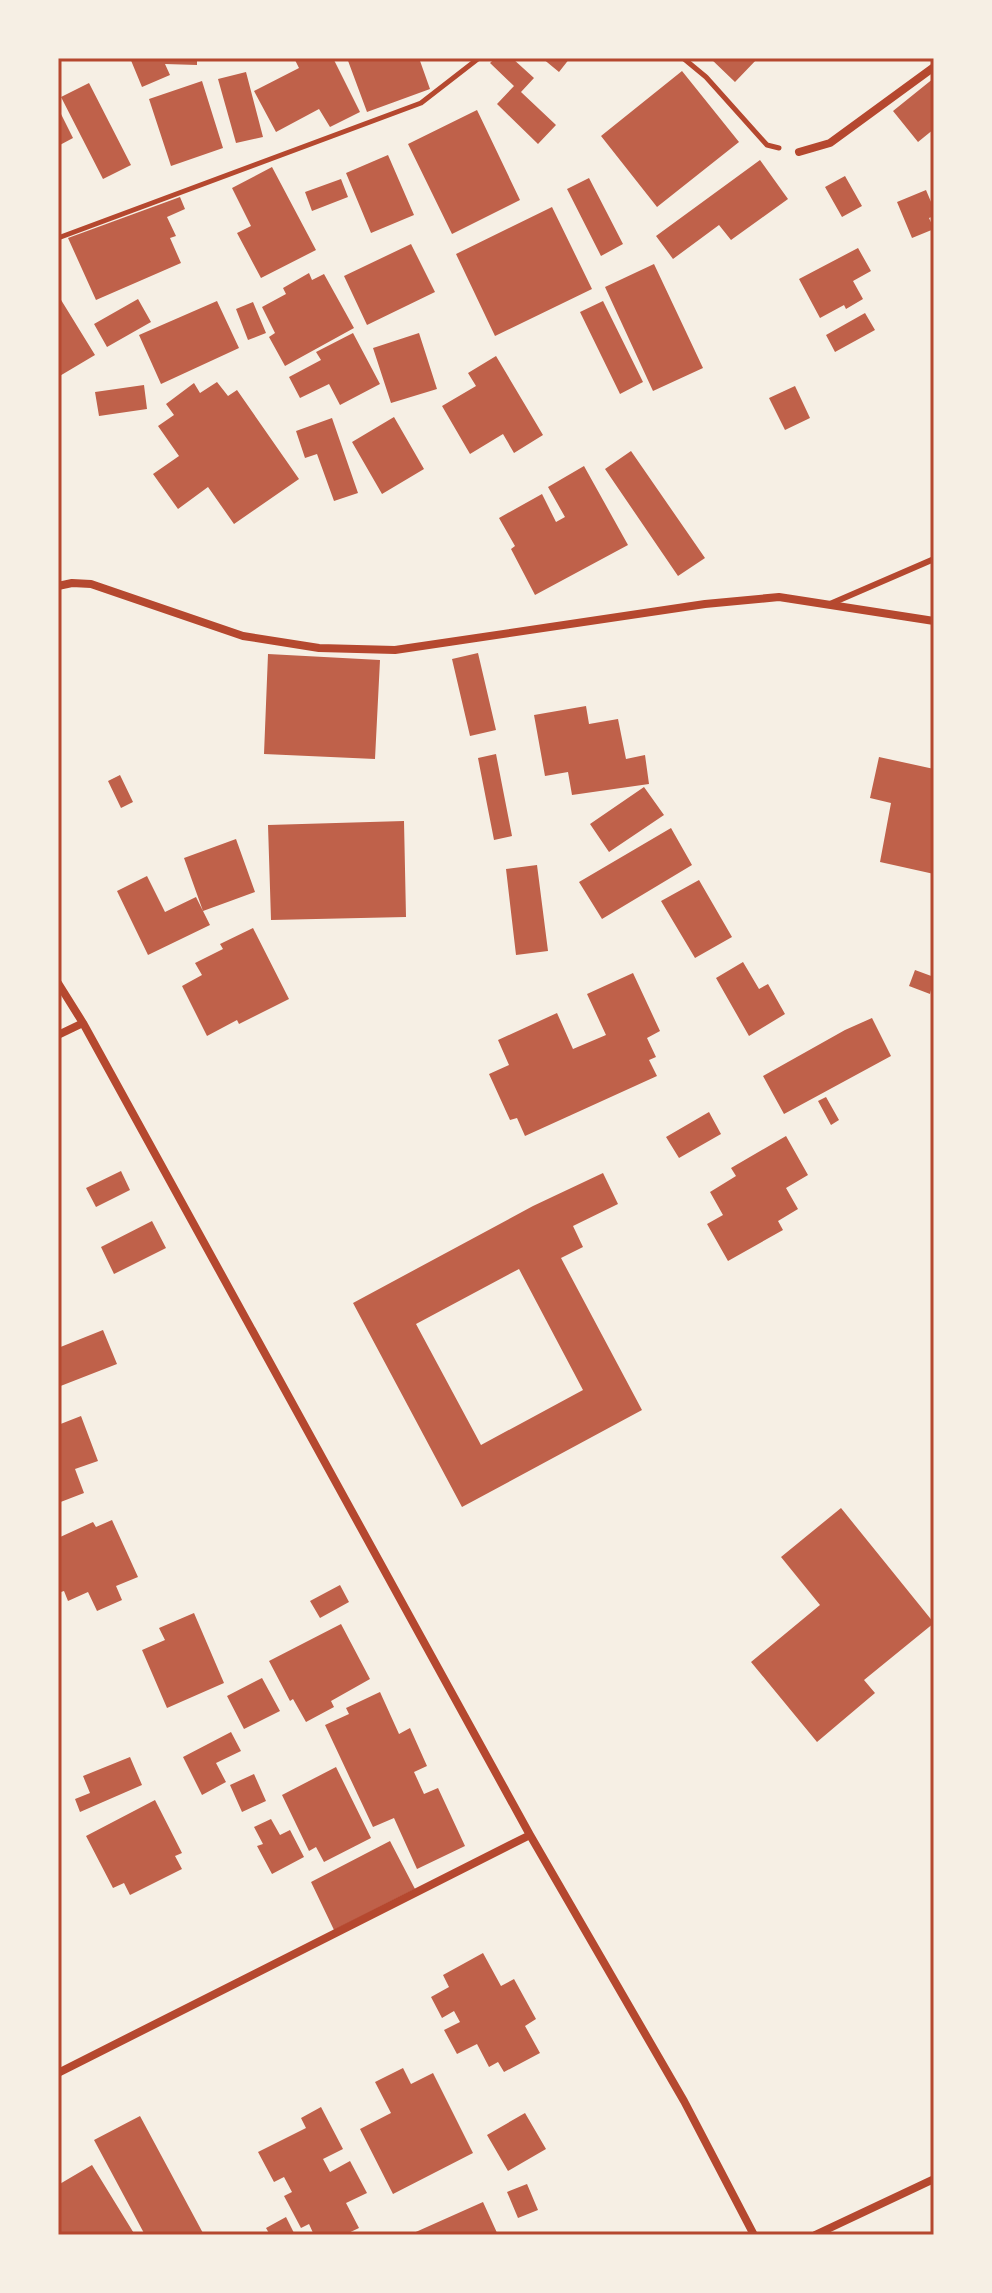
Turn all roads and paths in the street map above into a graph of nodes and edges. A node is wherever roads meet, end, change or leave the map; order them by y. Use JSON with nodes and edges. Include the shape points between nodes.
{"nodes":[{"id":1,"x":479,"y":58,"type":"edge"},
{"id":2,"x":683,"y":58,"type":"edge"},
{"id":3,"x":934,"y":67,"type":"edge"},
{"id":4,"x":799,"y":152,"type":"joint"},
{"id":5,"x":58,"y":238,"type":"edge"},
{"id":6,"x":934,"y":559,"type":"edge"},
{"id":7,"x":58,"y":586,"type":"edge"},
{"id":8,"x":830,"y":604,"type":"junction"},
{"id":9,"x":934,"y":621,"type":"edge"},
{"id":10,"x":58,"y":983,"type":"edge"},
{"id":11,"x":83,"y":1023,"type":"junction"},
{"id":12,"x":58,"y":1035,"type":"edge"},
{"id":13,"x":530,"y":1835,"type":"junction"},
{"id":14,"x":58,"y":2073,"type":"edge"},
{"id":15,"x":934,"y":2179,"type":"edge"},
{"id":16,"x":754,"y":2235,"type":"edge"},
{"id":17,"x":815,"y":2235,"type":"edge"}],
"edges":[{"from":1,"to":5,"type":"path","via":[[421,103]]},
{"from":2,"to":4,"type":"path","via":[[767,145]]},
{"from":3,"to":4,"type":"street","via":[[830,143]]},
{"from":6,"to":8,"type":"lane"},
{"from":7,"to":8,"type":"street","via":[[91,584],[243,636],[319,648],[395,650],[705,604],[779,597]]},
{"from":8,"to":9,"type":"street"},
{"from":10,"to":11,"type":"street"},
{"from":11,"to":12,"type":"street"},
{"from":11,"to":13,"type":"street"},
{"from":13,"to":14,"type":"street"},
{"from":13,"to":16,"type":"street","via":[[684,2101]]},
{"from":15,"to":17,"type":"street"}]}
